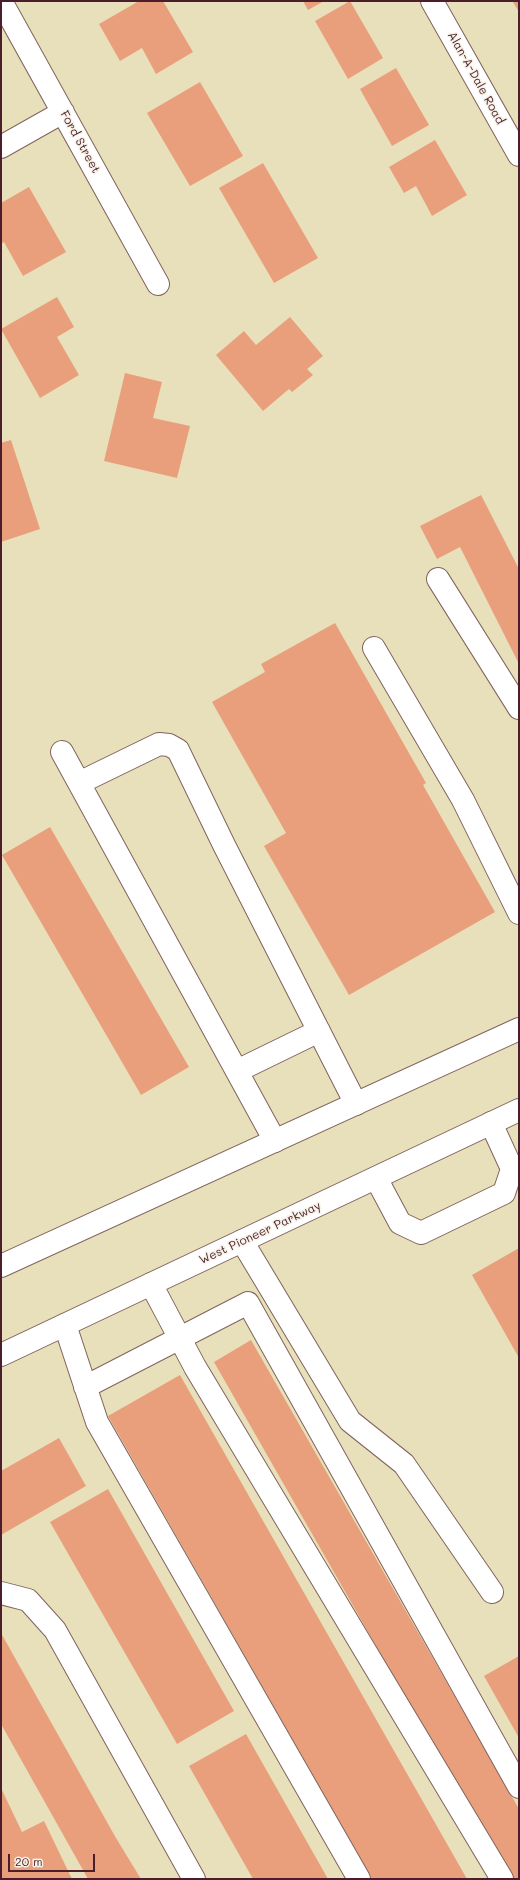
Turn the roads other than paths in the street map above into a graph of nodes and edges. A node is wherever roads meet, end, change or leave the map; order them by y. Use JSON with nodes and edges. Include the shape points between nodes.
{"nodes":[{"id":1,"x":1,"y":1,"type":"edge"},
{"id":2,"x":432,"y":1,"type":"edge"},
{"id":3,"x":63,"y":112,"type":"junction"},
{"id":4,"x":1,"y":147,"type":"edge"},
{"id":5,"x":519,"y":155,"type":"edge"},
{"id":6,"x":158,"y":284,"type":"dead end"},
{"id":7,"x":438,"y":579,"type":"dead end"},
{"id":8,"x":374,"y":648,"type":"dead end"},
{"id":9,"x":519,"y":708,"type":"edge"},
{"id":10,"x":62,"y":752,"type":"dead end"},
{"id":11,"x":79,"y":783,"type":"junction"},
{"id":12,"x":519,"y":913,"type":"edge"},
{"id":13,"x":519,"y":1029,"type":"edge"},
{"id":14,"x":318,"y":1031,"type":"junction"},
{"id":15,"x":237,"y":1071,"type":"junction"},
{"id":16,"x":356,"y":1104,"type":"junction"},
{"id":17,"x":519,"y":1110,"type":"edge"},
{"id":18,"x":491,"y":1123,"type":"junction"},
{"id":19,"x":275,"y":1141,"type":"junction"},
{"id":20,"x":376,"y":1178,"type":"junction"},
{"id":21,"x":242,"y":1241,"type":"junction"},
{"id":22,"x":1,"y":1266,"type":"edge"},
{"id":23,"x":151,"y":1284,"type":"junction"},
{"id":24,"x":64,"y":1325,"type":"junction"},
{"id":25,"x":180,"y":1338,"type":"junction"},
{"id":26,"x":1,"y":1355,"type":"edge"},
{"id":27,"x":85,"y":1387,"type":"junction"},
{"id":28,"x":492,"y":1592,"type":"dead end"},
{"id":29,"x":1,"y":1593,"type":"edge"},
{"id":30,"x":519,"y":1787,"type":"edge"},
{"id":31,"x":194,"y":1879,"type":"edge"},
{"id":32,"x":360,"y":1879,"type":"edge"},
{"id":33,"x":502,"y":1879,"type":"edge"}],
"edges":[{"from":1,"to":3,"type":"main road","name":"Ford Street"},
{"from":2,"to":5,"type":"main road","name":"Alan-A-Dale Road"},
{"from":3,"to":4,"type":"main road"},
{"from":3,"to":6,"type":"main road","name":"Ford Street"},
{"from":7,"to":9,"type":"main road"},
{"from":8,"to":12,"type":"main road","via":[[463,800]]},
{"from":10,"to":11,"type":"main road"},
{"from":11,"to":14,"type":"main road","via":[[159,744],[169,745],[178,750]]},
{"from":11,"to":15,"type":"main road"},
{"from":13,"to":16,"type":"main road"},
{"from":14,"to":15,"type":"main road"},
{"from":14,"to":16,"type":"main road"},
{"from":15,"to":19,"type":"main road"},
{"from":16,"to":19,"type":"main road"},
{"from":17,"to":18,"type":"main road","name":"West Pioneer Parkway"},
{"from":18,"to":20,"type":"main road","name":"West Pioneer Parkway"},
{"from":18,"to":20,"type":"main road","via":[[512,1169],[504,1192],[421,1233],[400,1223]]},
{"from":19,"to":22,"type":"main road"},
{"from":20,"to":21,"type":"main road","name":"West Pioneer Parkway"},
{"from":21,"to":23,"type":"main road","name":"West Pioneer Parkway"},
{"from":21,"to":28,"type":"main road","via":[[350,1421],[404,1464]]},
{"from":23,"to":24,"type":"main road","name":"West Pioneer Parkway"},
{"from":23,"to":25,"type":"main road"},
{"from":24,"to":26,"type":"main road","name":"West Pioneer Parkway"},
{"from":24,"to":27,"type":"main road"},
{"from":25,"to":27,"type":"main road"},
{"from":25,"to":30,"type":"main road","via":[[248,1303]]},
{"from":25,"to":33,"type":"main road"},
{"from":27,"to":32,"type":"main road","via":[[97,1422]]},
{"from":29,"to":31,"type":"main road","via":[[28,1600],[55,1630]]}]}
